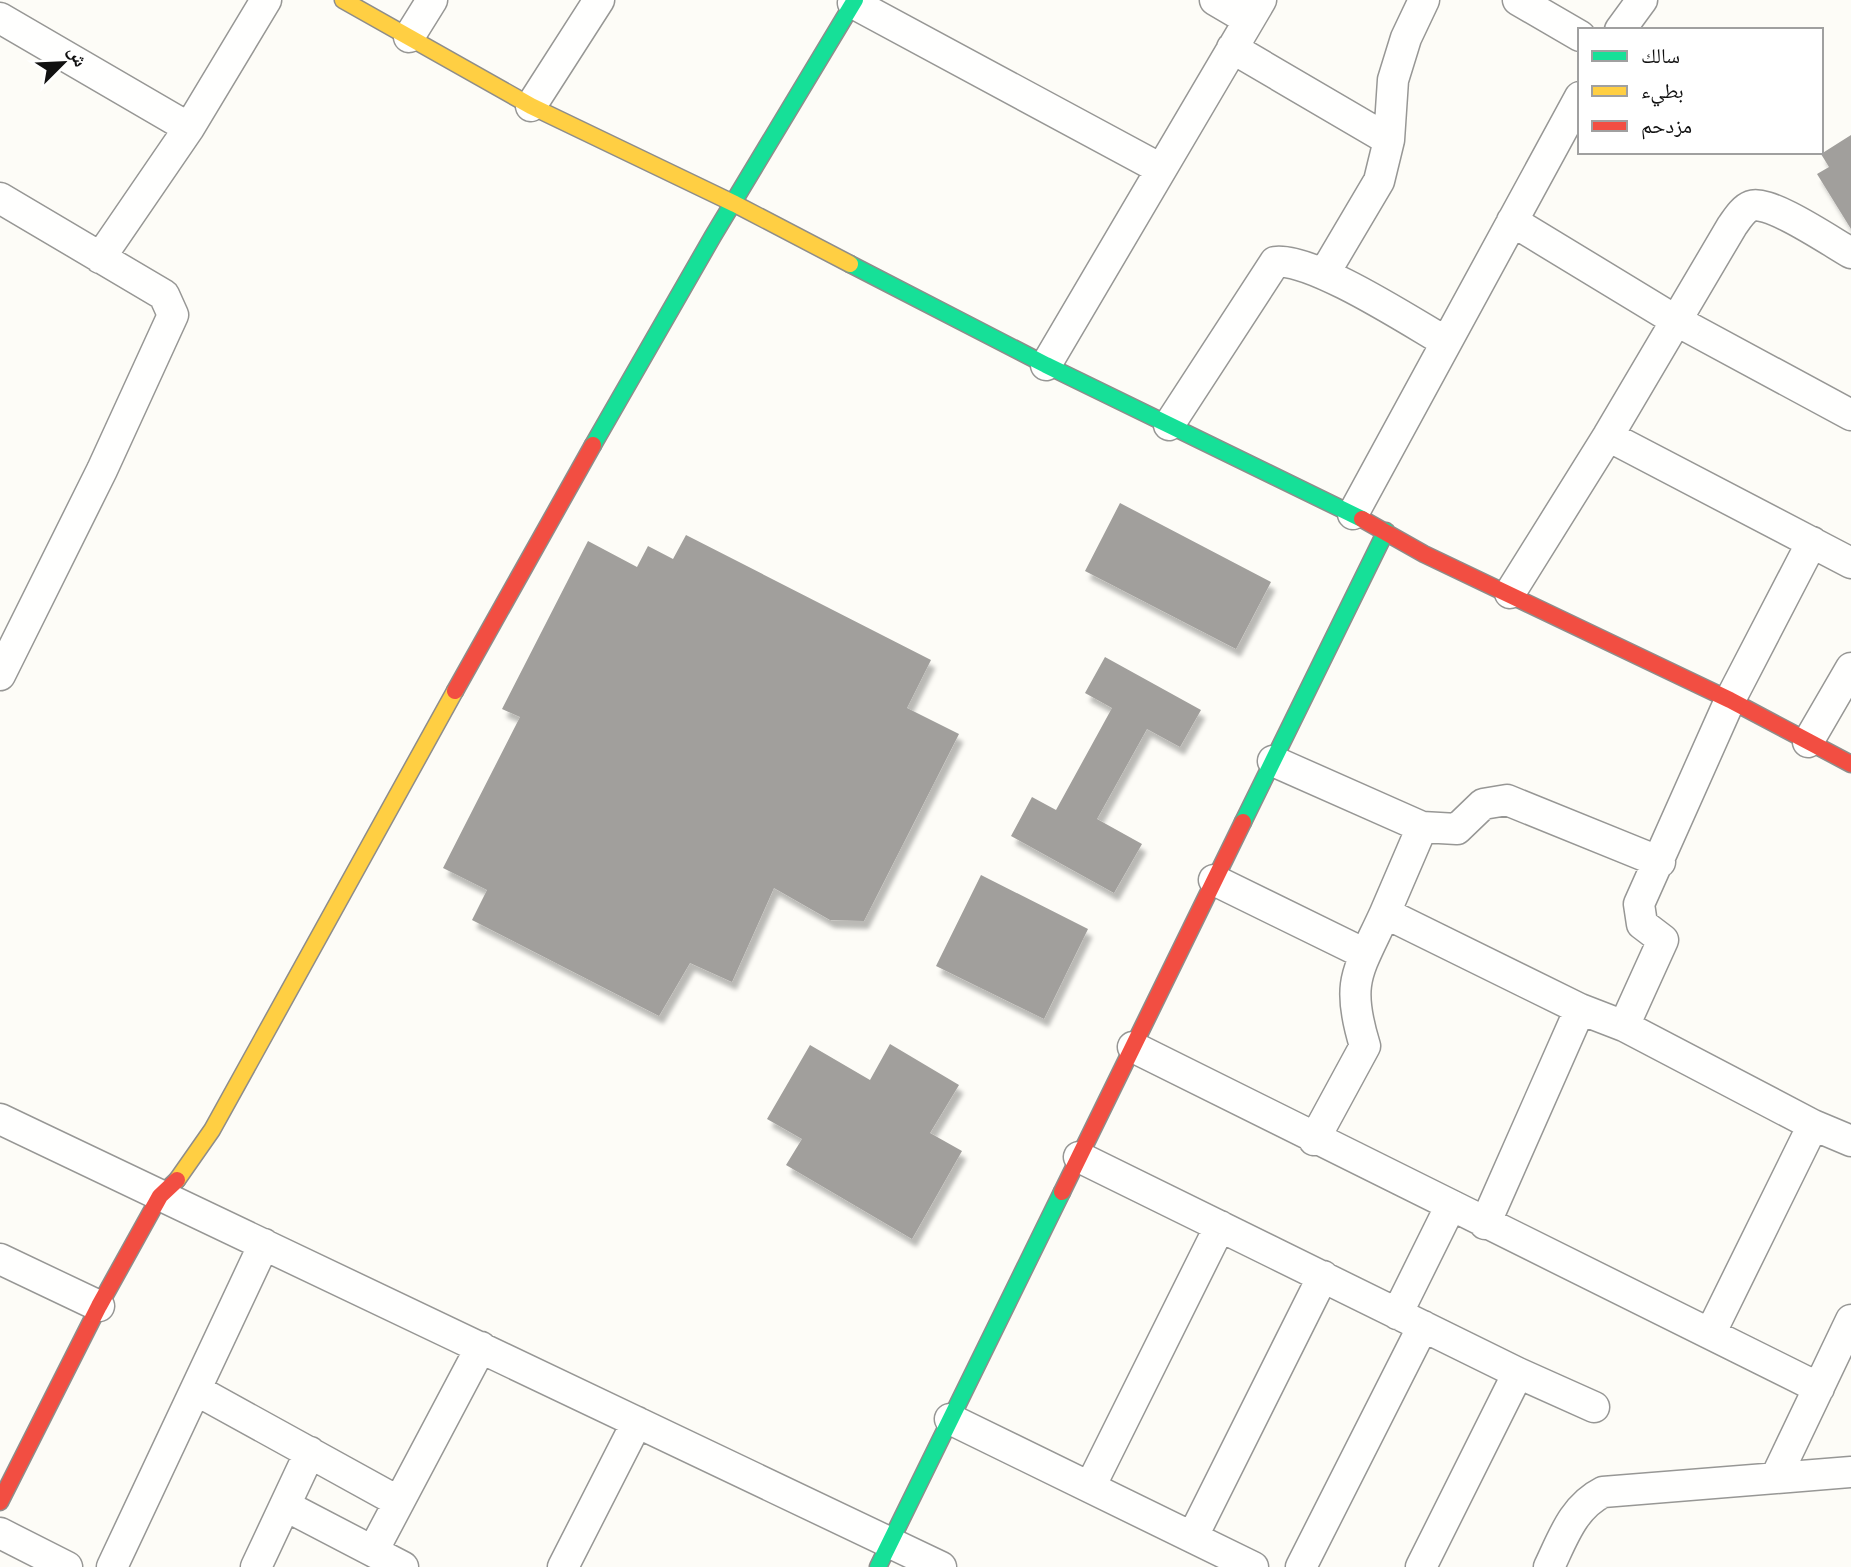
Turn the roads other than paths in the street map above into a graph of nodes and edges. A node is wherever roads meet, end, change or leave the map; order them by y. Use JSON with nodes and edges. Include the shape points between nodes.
{"nodes":[{"id":1,"x":266,"y":0,"type":"edge"},
{"id":2,"x":343,"y":0,"type":"edge"},
{"id":3,"x":432,"y":0,"type":"edge"},
{"id":4,"x":599,"y":0,"type":"edge"},
{"id":5,"x":1215,"y":0,"type":"edge"},
{"id":6,"x":1424,"y":0,"type":"edge"},
{"id":7,"x":1518,"y":0,"type":"edge"},
{"id":8,"x":1642,"y":0,"type":"edge"},
{"id":9,"x":854,"y":1,"type":"edge"},
{"id":10,"x":1255,"y":10,"type":"edge"},
{"id":11,"x":0,"y":18,"type":"edge"},
{"id":12,"x":1621,"y":28,"type":"edge"},
{"id":13,"x":1578,"y":35,"type":"edge"},
{"id":14,"x":409,"y":37,"type":"junction"},
{"id":15,"x":1232,"y":48,"type":"junction"},
{"id":16,"x":1578,"y":101,"type":"edge"},
{"id":17,"x":531,"y":106,"type":"junction"},
{"id":18,"x":189,"y":128,"type":"junction"},
{"id":19,"x":1389,"y":140,"type":"junction"},
{"id":20,"x":1159,"y":169,"type":"junction"},
{"id":21,"x":0,"y":198,"type":"edge"},
{"id":22,"x":735,"y":204,"type":"junction"},
{"id":23,"x":1512,"y":221,"type":"junction"},
{"id":24,"x":1851,"y":253,"type":"edge"},
{"id":25,"x":100,"y":258,"type":"junction"},
{"id":26,"x":1324,"y":274,"type":"junction"},
{"id":27,"x":1675,"y":320,"type":"junction"},
{"id":28,"x":1446,"y":342,"type":"junction"},
{"id":29,"x":1046,"y":365,"type":"junction"},
{"id":30,"x":1851,"y":415,"type":"edge"},
{"id":31,"x":1170,"y":425,"type":"junction"},
{"id":32,"x":1608,"y":436,"type":"junction"},
{"id":33,"x":1353,"y":514,"type":"junction"},
{"id":34,"x":1386,"y":531,"type":"junction"},
{"id":35,"x":1812,"y":542,"type":"junction"},
{"id":36,"x":1851,"y":562,"type":"edge"},
{"id":37,"x":1510,"y":593,"type":"junction"},
{"id":38,"x":1851,"y":668,"type":"edge"},
{"id":39,"x":0,"y":676,"type":"edge"},
{"id":40,"x":1730,"y":700,"type":"junction"},
{"id":41,"x":1808,"y":742,"type":"junction"},
{"id":42,"x":1273,"y":761,"type":"junction"},
{"id":43,"x":1851,"y":764,"type":"edge"},
{"id":44,"x":1422,"y":827,"type":"junction"},
{"id":45,"x":1660,"y":862,"type":"junction"},
{"id":46,"x":1214,"y":880,"type":"junction"},
{"id":47,"x":1385,"y":913,"type":"junction"},
{"id":48,"x":1365,"y":954,"type":"junction"},
{"id":49,"x":1580,"y":1009,"type":"junction"},
{"id":50,"x":1624,"y":1026,"type":"junction"},
{"id":51,"x":1133,"y":1047,"type":"junction"},
{"id":52,"x":0,"y":1119,"type":"edge"},
{"id":53,"x":1813,"y":1125,"type":"junction"},
{"id":54,"x":1314,"y":1140,"type":"junction"},
{"id":55,"x":1851,"y":1141,"type":"edge"},
{"id":56,"x":1079,"y":1157,"type":"junction"},
{"id":57,"x":160,"y":1196,"type":"junction"},
{"id":58,"x":1450,"y":1207,"type":"junction"},
{"id":59,"x":1485,"y":1224,"type":"junction"},
{"id":60,"x":1220,"y":1226,"type":"junction"},
{"id":61,"x":264,"y":1244,"type":"junction"},
{"id":62,"x":0,"y":1259,"type":"edge"},
{"id":63,"x":1323,"y":1276,"type":"junction"},
{"id":64,"x":99,"y":1306,"type":"junction"},
{"id":65,"x":1410,"y":1320,"type":"junction"},
{"id":66,"x":1851,"y":1320,"type":"edge"},
{"id":67,"x":1711,"y":1332,"type":"junction"},
{"id":68,"x":481,"y":1348,"type":"junction"},
{"id":69,"x":1518,"y":1373,"type":"junction"},
{"id":70,"x":1819,"y":1388,"type":"junction"},
{"id":71,"x":196,"y":1390,"type":"junction"},
{"id":72,"x":1594,"y":1407,"type":"dead end"},
{"id":73,"x":950,"y":1419,"type":"junction"},
{"id":74,"x":637,"y":1422,"type":"junction"},
{"id":75,"x":310,"y":1452,"type":"junction"},
{"id":76,"x":1851,"y":1472,"type":"edge"},
{"id":77,"x":1776,"y":1477,"type":"junction"},
{"id":78,"x":1090,"y":1487,"type":"junction"},
{"id":79,"x":0,"y":1502,"type":"edge"},
{"id":80,"x":399,"y":1502,"type":"junction"},
{"id":81,"x":286,"y":1507,"type":"junction"},
{"id":82,"x":0,"y":1533,"type":"edge"},
{"id":83,"x":1193,"y":1536,"type":"junction"},
{"id":84,"x":373,"y":1551,"type":"junction"},
{"id":85,"x":884,"y":1554,"type":"edge"},
{"id":86,"x":67,"y":1567,"type":"edge"},
{"id":87,"x":112,"y":1567,"type":"edge"},
{"id":88,"x":256,"y":1567,"type":"edge"},
{"id":89,"x":403,"y":1567,"type":"edge"},
{"id":90,"x":563,"y":1567,"type":"edge"},
{"id":91,"x":942,"y":1567,"type":"edge"},
{"id":92,"x":1253,"y":1567,"type":"edge"},
{"id":93,"x":1301,"y":1567,"type":"edge"},
{"id":94,"x":1421,"y":1567,"type":"edge"},
{"id":95,"x":1549,"y":1567,"type":"edge"}],
"edges":[{"from":1,"to":18,"type":"street"},
{"from":2,"to":14,"type":"street"},
{"from":3,"to":14,"type":"street"},
{"from":4,"to":17,"type":"street"},
{"from":5,"to":10,"type":"street"},
{"from":6,"to":19,"type":"street","via":[[1393,80]]},
{"from":7,"to":13,"type":"street"},
{"from":8,"to":12,"type":"street"},
{"from":9,"to":20,"type":"street"},
{"from":9,"to":22,"type":"street"},
{"from":10,"to":15,"type":"street"},
{"from":11,"to":18,"type":"street"},
{"from":14,"to":17,"type":"street"},
{"from":15,"to":19,"type":"street"},
{"from":15,"to":20,"type":"street"},
{"from":16,"to":23,"type":"street"},
{"from":17,"to":22,"type":"street"},
{"from":18,"to":25,"type":"street"},
{"from":19,"to":26,"type":"street","via":[[1378,181]]},
{"from":20,"to":29,"type":"street"},
{"from":21,"to":25,"type":"street"},
{"from":22,"to":29,"type":"street"},
{"from":22,"to":57,"type":"street","via":[[564,495],[212,1130],[185,1173]]},
{"from":23,"to":27,"type":"street"},
{"from":23,"to":28,"type":"street"},
{"from":24,"to":27,"type":"street","via":[[1772,208],[1750,206],[1732,226]]},
{"from":25,"to":39,"type":"street","via":[[164,295],[172,307],[172,324]]},
{"from":26,"to":28,"type":"street"},
{"from":26,"to":31,"type":"street","via":[[1286,261],[1273,264]]},
{"from":27,"to":30,"type":"street"},
{"from":27,"to":32,"type":"street"},
{"from":28,"to":33,"type":"street"},
{"from":29,"to":31,"type":"street"},
{"from":31,"to":33,"type":"street"},
{"from":32,"to":35,"type":"street"},
{"from":32,"to":37,"type":"street"},
{"from":33,"to":34,"type":"street"},
{"from":34,"to":37,"type":"street","via":[[1424,554]]},
{"from":34,"to":42,"type":"street"},
{"from":35,"to":36,"type":"street"},
{"from":35,"to":40,"type":"street"},
{"from":37,"to":40,"type":"street"},
{"from":38,"to":41,"type":"street"},
{"from":40,"to":41,"type":"street"},
{"from":40,"to":45,"type":"street"},
{"from":41,"to":43,"type":"street"},
{"from":42,"to":44,"type":"street"},
{"from":42,"to":46,"type":"street"},
{"from":44,"to":45,"type":"street","via":[[1457,829],[1483,804],[1507,800]]},
{"from":44,"to":47,"type":"street"},
{"from":45,"to":50,"type":"street","via":[[1637,912],[1642,924],[1663,940]]},
{"from":46,"to":48,"type":"street"},
{"from":46,"to":51,"type":"street"},
{"from":47,"to":48,"type":"street"},
{"from":47,"to":49,"type":"street"},
{"from":48,"to":54,"type":"street","via":[[1353,992],[1365,1046]]},
{"from":49,"to":50,"type":"street"},
{"from":49,"to":59,"type":"street"},
{"from":50,"to":53,"type":"street"},
{"from":51,"to":54,"type":"street"},
{"from":51,"to":56,"type":"street"},
{"from":52,"to":57,"type":"street"},
{"from":53,"to":55,"type":"street"},
{"from":53,"to":67,"type":"street"},
{"from":54,"to":58,"type":"street"},
{"from":56,"to":60,"type":"street"},
{"from":56,"to":73,"type":"street"},
{"from":57,"to":61,"type":"street"},
{"from":57,"to":64,"type":"street"},
{"from":58,"to":59,"type":"street"},
{"from":58,"to":65,"type":"street"},
{"from":59,"to":67,"type":"street"},
{"from":60,"to":63,"type":"street"},
{"from":60,"to":78,"type":"street"},
{"from":61,"to":68,"type":"street"},
{"from":61,"to":71,"type":"street"},
{"from":62,"to":64,"type":"street"},
{"from":63,"to":65,"type":"street"},
{"from":63,"to":83,"type":"street"},
{"from":64,"to":79,"type":"street"},
{"from":65,"to":69,"type":"street"},
{"from":65,"to":93,"type":"street"},
{"from":66,"to":70,"type":"street"},
{"from":67,"to":70,"type":"street"},
{"from":68,"to":74,"type":"street"},
{"from":68,"to":80,"type":"street"},
{"from":69,"to":72,"type":"street"},
{"from":69,"to":94,"type":"street"},
{"from":70,"to":77,"type":"street"},
{"from":71,"to":75,"type":"street"},
{"from":71,"to":87,"type":"street"},
{"from":73,"to":78,"type":"street"},
{"from":73,"to":85,"type":"street"},
{"from":74,"to":85,"type":"street"},
{"from":74,"to":90,"type":"street"},
{"from":75,"to":80,"type":"street"},
{"from":75,"to":81,"type":"street"},
{"from":76,"to":77,"type":"street"},
{"from":77,"to":95,"type":"street","via":[[1603,1492],[1587,1500],[1574,1517]]},
{"from":78,"to":83,"type":"street"},
{"from":80,"to":84,"type":"street"},
{"from":81,"to":84,"type":"street"},
{"from":81,"to":88,"type":"street"},
{"from":82,"to":86,"type":"street"},
{"from":83,"to":92,"type":"street"},
{"from":84,"to":89,"type":"street"},
{"from":85,"to":91,"type":"street"}]}
